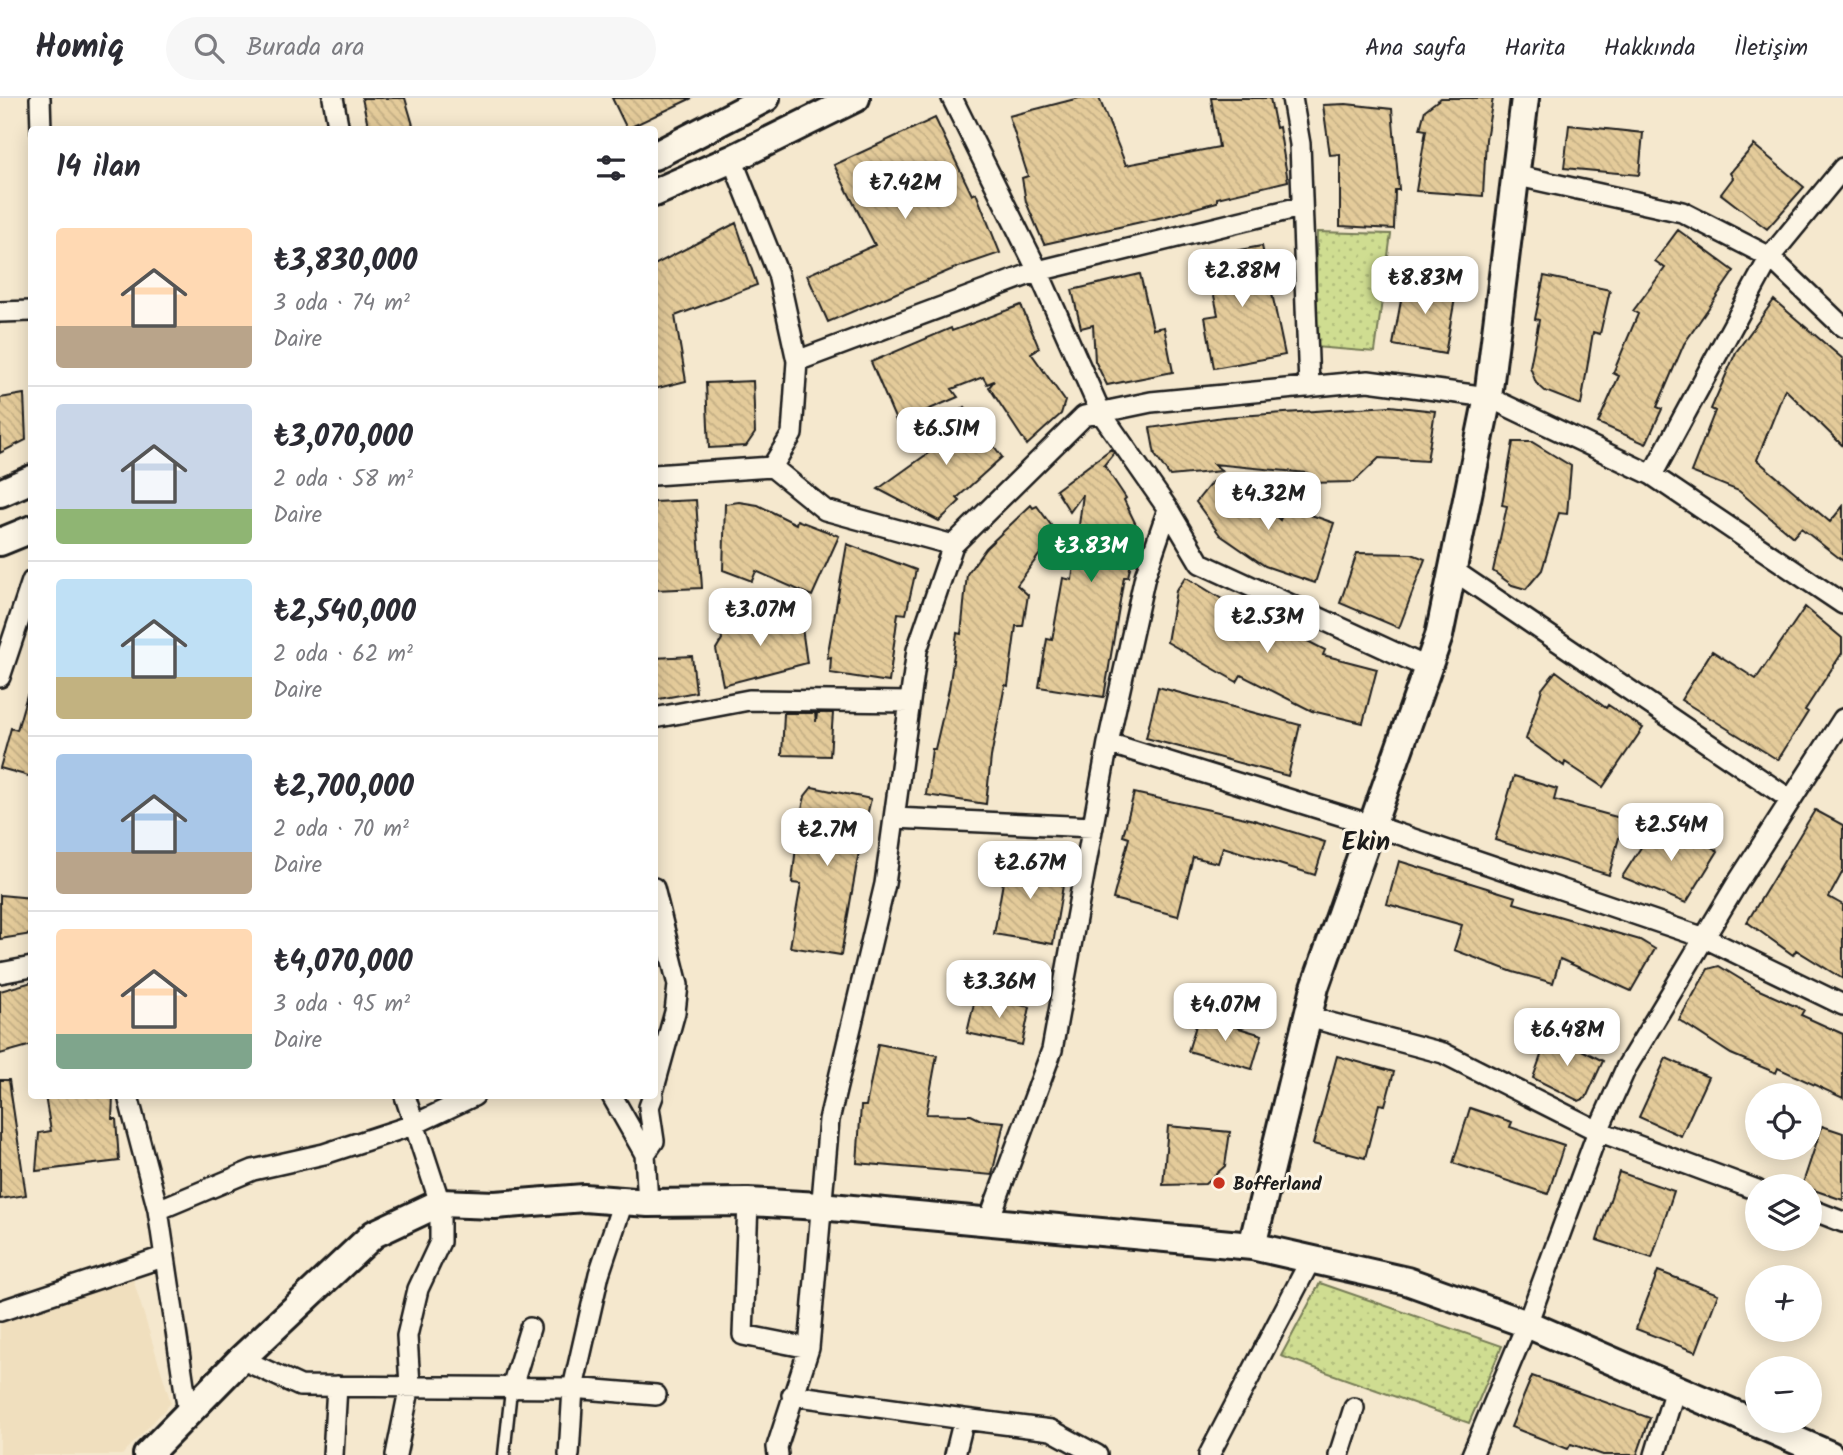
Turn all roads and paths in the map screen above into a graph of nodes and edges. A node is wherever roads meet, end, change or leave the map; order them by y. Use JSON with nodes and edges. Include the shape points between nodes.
{"nodes":[{"id":1,"x":40,"y":98,"type":"edge"},
{"id":2,"x":333,"y":98,"type":"edge"},
{"id":3,"x":766,"y":98,"type":"edge"},
{"id":4,"x":856,"y":98,"type":"edge"},
{"id":5,"x":952,"y":98,"type":"edge"},
{"id":6,"x":1292,"y":98,"type":"edge"},
{"id":7,"x":1525,"y":98,"type":"edge"},
{"id":8,"x":728,"y":106,"type":"edge"},
{"id":9,"x":41,"y":126,"type":"edge"},
{"id":10,"x":338,"y":126,"type":"edge"},
{"id":11,"x":658,"y":153,"type":"edge"},
{"id":12,"x":732,"y":159,"type":"junction"},
{"id":13,"x":1843,"y":168,"type":"edge"},
{"id":14,"x":1518,"y":176,"type":"junction"},
{"id":15,"x":658,"y":191,"type":"edge"},
{"id":16,"x":1300,"y":207,"type":"junction"},
{"id":17,"x":1770,"y":257,"type":"junction"},
{"id":18,"x":1038,"y":271,"type":"junction"},
{"id":19,"x":28,"y":311,"type":"edge"},
{"id":20,"x":0,"y":312,"type":"edge"},
{"id":21,"x":1843,"y":327,"type":"edge"},
{"id":22,"x":797,"y":362,"type":"junction"},
{"id":23,"x":1309,"y":387,"type":"junction"},
{"id":24,"x":1488,"y":397,"type":"junction"},
{"id":25,"x":1101,"y":413,"type":"junction"},
{"id":26,"x":772,"y":467,"type":"junction"},
{"id":27,"x":658,"y":475,"type":"edge"},
{"id":28,"x":1652,"y":475,"type":"junction"},
{"id":29,"x":28,"y":481,"type":"edge"},
{"id":30,"x":0,"y":493,"type":"edge"},
{"id":31,"x":1168,"y":509,"type":"junction"},
{"id":32,"x":28,"y":531,"type":"edge"},
{"id":33,"x":0,"y":542,"type":"edge"},
{"id":34,"x":953,"y":545,"type":"junction"},
{"id":35,"x":1453,"y":570,"type":"junction"},
{"id":36,"x":28,"y":593,"type":"edge"},
{"id":37,"x":1843,"y":604,"type":"edge"},
{"id":38,"x":1428,"y":668,"type":"junction"},
{"id":39,"x":0,"y":677,"type":"edge"},
{"id":40,"x":910,"y":702,"type":"junction"},
{"id":41,"x":658,"y":717,"type":"edge"},
{"id":42,"x":1843,"y":719,"type":"edge"},
{"id":43,"x":1108,"y":743,"type":"junction"},
{"id":44,"x":1791,"y":800,"type":"junction"},
{"id":45,"x":894,"y":818,"type":"junction"},
{"id":46,"x":1372,"y":825,"type":"junction"},
{"id":47,"x":1093,"y":827,"type":"junction"},
{"id":48,"x":658,"y":911,"type":"edge"},
{"id":49,"x":1705,"y":938,"type":"junction"},
{"id":50,"x":28,"y":968,"type":"edge"},
{"id":51,"x":0,"y":973,"type":"edge"},
{"id":52,"x":1843,"y":1005,"type":"edge"},
{"id":53,"x":1308,"y":1017,"type":"junction"},
{"id":54,"x":658,"y":1074,"type":"edge"},
{"id":55,"x":129,"y":1099,"type":"edge"},
{"id":56,"x":406,"y":1099,"type":"edge"},
{"id":57,"x":468,"y":1099,"type":"edge"},
{"id":58,"x":614,"y":1099,"type":"edge"},
{"id":59,"x":652,"y":1099,"type":"edge"},
{"id":60,"x":413,"y":1125,"type":"junction"},
{"id":61,"x":1598,"y":1131,"type":"junction"},
{"id":62,"x":645,"y":1154,"type":"junction"},
{"id":63,"x":1745,"y":1186,"type":"edge"},
{"id":64,"x":636,"y":1201,"type":"junction"},
{"id":65,"x":748,"y":1202,"type":"junction"},
{"id":66,"x":440,"y":1203,"type":"junction"},
{"id":67,"x":820,"y":1206,"type":"junction"},
{"id":68,"x":158,"y":1210,"type":"junction"},
{"id":69,"x":1822,"y":1214,"type":"edge"},
{"id":70,"x":989,"y":1220,"type":"junction"},
{"id":71,"x":1843,"y":1222,"type":"edge"},
{"id":72,"x":1252,"y":1246,"type":"junction"},
{"id":73,"x":163,"y":1257,"type":"junction"},
{"id":74,"x":1311,"y":1259,"type":"junction"},
{"id":75,"x":0,"y":1311,"type":"edge"},
{"id":76,"x":1527,"y":1324,"type":"junction"},
{"id":77,"x":530,"y":1328,"type":"dead end"},
{"id":78,"x":809,"y":1348,"type":"junction"},
{"id":79,"x":241,"y":1359,"type":"junction"},
{"id":80,"x":337,"y":1385,"type":"junction"},
{"id":81,"x":410,"y":1385,"type":"junction"},
{"id":82,"x":573,"y":1388,"type":"junction"},
{"id":83,"x":1675,"y":1389,"type":"junction"},
{"id":84,"x":511,"y":1390,"type":"junction"},
{"id":85,"x":656,"y":1395,"type":"dead end"},
{"id":86,"x":792,"y":1395,"type":"junction"},
{"id":87,"x":1354,"y":1408,"type":"dead end"},
{"id":88,"x":188,"y":1412,"type":"junction"},
{"id":89,"x":964,"y":1419,"type":"junction"},
{"id":90,"x":147,"y":1455,"type":"edge"},
{"id":91,"x":333,"y":1455,"type":"edge"},
{"id":92,"x":396,"y":1455,"type":"edge"},
{"id":93,"x":504,"y":1455,"type":"edge"},
{"id":94,"x":569,"y":1455,"type":"edge"},
{"id":95,"x":578,"y":1455,"type":"edge"},
{"id":96,"x":778,"y":1455,"type":"edge"},
{"id":97,"x":955,"y":1455,"type":"edge"},
{"id":98,"x":1097,"y":1455,"type":"edge"},
{"id":99,"x":1209,"y":1455,"type":"edge"},
{"id":100,"x":1339,"y":1455,"type":"edge"},
{"id":101,"x":1472,"y":1455,"type":"edge"},
{"id":102,"x":1655,"y":1455,"type":"edge"},
{"id":103,"x":1830,"y":1455,"type":"edge"}],
"edges":[{"from":1,"to":9,"type":"street"},
{"from":2,"to":10,"type":"street"},
{"from":3,"to":8,"type":"street"},
{"from":4,"to":12,"type":"street"},
{"from":5,"to":18,"type":"street"},
{"from":6,"to":16,"type":"street","via":[[1300,144]]},
{"from":7,"to":14,"type":"street"},
{"from":8,"to":11,"type":"street"},
{"from":12,"to":15,"type":"street"},
{"from":12,"to":22,"type":"street","via":[[778,274]]},
{"from":13,"to":17,"type":"street"},
{"from":14,"to":17,"type":"street","via":[[1682,212]]},
{"from":14,"to":24,"type":"street"},
{"from":16,"to":18,"type":"street"},
{"from":16,"to":23,"type":"street"},
{"from":17,"to":21,"type":"street"},
{"from":17,"to":28,"type":"street"},
{"from":18,"to":22,"type":"street"},
{"from":18,"to":25,"type":"street"},
{"from":19,"to":20,"type":"street"},
{"from":22,"to":26,"type":"street","via":[[792,434]]},
{"from":23,"to":24,"type":"street","via":[[1368,382]]},
{"from":23,"to":25,"type":"street","via":[[1151,402]]},
{"from":24,"to":28,"type":"street"},
{"from":24,"to":35,"type":"street"},
{"from":25,"to":31,"type":"street"},
{"from":25,"to":34,"type":"street","via":[[1084,416]]},
{"from":26,"to":27,"type":"street"},
{"from":26,"to":34,"type":"street","via":[[825,510]]},
{"from":28,"to":37,"type":"street"},
{"from":29,"to":30,"type":"street"},
{"from":31,"to":38,"type":"street","via":[[1200,563]]},
{"from":31,"to":43,"type":"street","via":[[1144,576]]},
{"from":32,"to":33,"type":"street"},
{"from":34,"to":40,"type":"street","via":[[917,650]]},
{"from":35,"to":38,"type":"street"},
{"from":35,"to":44,"type":"street"},
{"from":36,"to":39,"type":"street"},
{"from":38,"to":46,"type":"street"},
{"from":40,"to":41,"type":"street","via":[[749,700]]},
{"from":40,"to":45,"type":"street"},
{"from":42,"to":44,"type":"street"},
{"from":43,"to":46,"type":"street"},
{"from":43,"to":47,"type":"street"},
{"from":44,"to":49,"type":"street"},
{"from":45,"to":47,"type":"street"},
{"from":45,"to":67,"type":"street","via":[[885,884],[829,1120]]},
{"from":46,"to":49,"type":"street"},
{"from":46,"to":53,"type":"street"},
{"from":47,"to":70,"type":"street","via":[[1052,1050]]},
{"from":48,"to":54,"type":"street","via":[[678,985]]},
{"from":49,"to":52,"type":"street"},
{"from":49,"to":61,"type":"street","via":[[1626,1068]]},
{"from":50,"to":51,"type":"street"},
{"from":53,"to":61,"type":"street","via":[[1443,1053]]},
{"from":53,"to":72,"type":"street"},
{"from":55,"to":68,"type":"street"},
{"from":56,"to":60,"type":"street"},
{"from":57,"to":60,"type":"street"},
{"from":58,"to":62,"type":"street"},
{"from":59,"to":62,"type":"street","via":[[654,1141]]},
{"from":60,"to":66,"type":"street"},
{"from":60,"to":68,"type":"street","via":[[253,1171]]},
{"from":61,"to":63,"type":"street"},
{"from":61,"to":76,"type":"street"},
{"from":62,"to":64,"type":"street"},
{"from":64,"to":65,"type":"street"},
{"from":64,"to":66,"type":"street","via":[[584,1198],[495,1205]]},
{"from":64,"to":82,"type":"street","via":[[599,1274]]},
{"from":65,"to":67,"type":"street"},
{"from":65,"to":78,"type":"street","via":[[743,1335]]},
{"from":66,"to":79,"type":"street","via":[[374,1234]]},
{"from":66,"to":81,"type":"street","via":[[440,1242],[418,1289],[407,1336]]},
{"from":67,"to":70,"type":"street"},
{"from":67,"to":78,"type":"street"},
{"from":68,"to":73,"type":"street"},
{"from":69,"to":71,"type":"street"},
{"from":70,"to":72,"type":"street"},
{"from":72,"to":74,"type":"street"},
{"from":73,"to":75,"type":"street"},
{"from":73,"to":88,"type":"street"},
{"from":74,"to":76,"type":"street","via":[[1407,1281]]},
{"from":74,"to":99,"type":"street"},
{"from":76,"to":83,"type":"street"},
{"from":76,"to":101,"type":"street"},
{"from":77,"to":84,"type":"street"},
{"from":78,"to":86,"type":"street"},
{"from":79,"to":80,"type":"street","via":[[300,1385]]},
{"from":79,"to":88,"type":"street"},
{"from":80,"to":81,"type":"street"},
{"from":80,"to":91,"type":"street"},
{"from":81,"to":84,"type":"street"},
{"from":81,"to":92,"type":"street"},
{"from":82,"to":84,"type":"street"},
{"from":82,"to":85,"type":"street"},
{"from":82,"to":94,"type":"street"},
{"from":83,"to":102,"type":"street"},
{"from":83,"to":103,"type":"street"},
{"from":84,"to":93,"type":"lane"},
{"from":86,"to":89,"type":"street"},
{"from":86,"to":96,"type":"street"},
{"from":87,"to":100,"type":"street"},
{"from":88,"to":90,"type":"street"},
{"from":89,"to":97,"type":"street"},
{"from":89,"to":98,"type":"street","via":[[1051,1430]]},
{"from":94,"to":95,"type":"street"}]}
